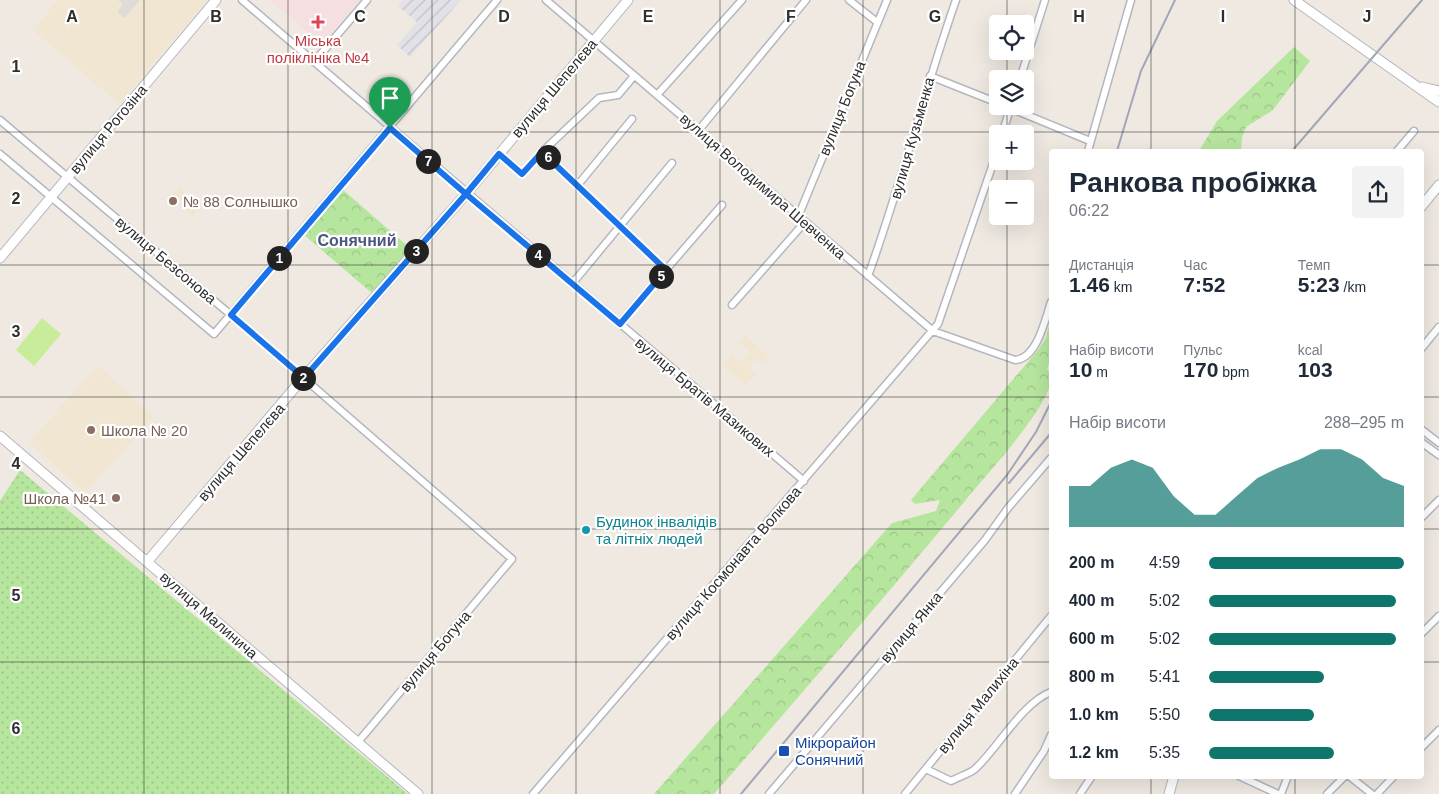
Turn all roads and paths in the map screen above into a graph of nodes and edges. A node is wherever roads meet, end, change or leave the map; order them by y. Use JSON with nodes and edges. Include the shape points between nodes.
{"nodes":[{"id":1,"x":216,"y":0,"type":"edge"},
{"id":2,"x":242,"y":0,"type":"edge"},
{"id":3,"x":367,"y":0,"type":"edge"},
{"id":4,"x":497,"y":0,"type":"edge"},
{"id":5,"x":546,"y":0,"type":"edge"},
{"id":6,"x":628,"y":0,"type":"edge"},
{"id":7,"x":742,"y":0,"type":"edge"},
{"id":8,"x":806,"y":0,"type":"edge"},
{"id":9,"x":849,"y":0,"type":"edge"},
{"id":10,"x":887,"y":0,"type":"edge"},
{"id":11,"x":956,"y":0,"type":"edge"},
{"id":12,"x":1045,"y":0,"type":"edge"},
{"id":13,"x":1131,"y":0,"type":"edge"},
{"id":14,"x":1294,"y":0,"type":"edge"},
{"id":15,"x":877,"y":22,"type":"junction"},
{"id":16,"x":594,"y":41,"type":"junction"},
{"id":17,"x":314,"y":62,"type":"junction"},
{"id":18,"x":1023,"y":70,"type":"edge"},
{"id":19,"x":634,"y":76,"type":"junction"},
{"id":20,"x":930,"y":76,"type":"junction"},
{"id":21,"x":1414,"y":84,"type":"junction"},
{"id":22,"x":1439,"y":91,"type":"edge"},
{"id":23,"x":657,"y":95,"type":"junction"},
{"id":24,"x":989,"y":99,"type":"edge"},
{"id":25,"x":1439,"y":102,"type":"edge"},
{"id":26,"x":1028,"y":115,"type":"edge"},
{"id":27,"x":632,"y":119,"type":"dead end"},
{"id":28,"x":0,"y":120,"type":"edge"},
{"id":29,"x":390,"y":128,"type":"junction"},
{"id":30,"x":698,"y":131,"type":"junction"},
{"id":31,"x":1414,"y":131,"type":"dead end"},
{"id":32,"x":1090,"y":141,"type":"junction"},
{"id":33,"x":1088,"y":149,"type":"edge"},
{"id":34,"x":1399,"y":149,"type":"edge"},
{"id":35,"x":542,"y":152,"type":"junction"},
{"id":36,"x":0,"y":154,"type":"edge"},
{"id":37,"x":499,"y":154,"type":"junction"},
{"id":38,"x":672,"y":163,"type":"dead end"},
{"id":39,"x":991,"y":170,"type":"edge"},
{"id":40,"x":68,"y":178,"type":"junction"},
{"id":41,"x":1439,"y":185,"type":"edge"},
{"id":42,"x":577,"y":186,"type":"junction"},
{"id":43,"x":466,"y":194,"type":"junction"},
{"id":44,"x":51,"y":198,"type":"junction"},
{"id":45,"x":1424,"y":203,"type":"edge"},
{"id":46,"x":722,"y":205,"type":"dead end"},
{"id":47,"x":798,"y":217,"type":"junction"},
{"id":48,"x":805,"y":222,"type":"junction"},
{"id":49,"x":619,"y":227,"type":"junction"},
{"id":50,"x":0,"y":258,"type":"edge"},
{"id":51,"x":666,"y":270,"type":"junction"},
{"id":52,"x":868,"y":276,"type":"junction"},
{"id":53,"x":572,"y":284,"type":"junction"},
{"id":54,"x":732,"y":305,"type":"dead end"},
{"id":55,"x":1049,"y":307,"type":"edge"},
{"id":56,"x":231,"y":315,"type":"junction"},
{"id":57,"x":620,"y":324,"type":"junction"},
{"id":58,"x":1439,"y":327,"type":"edge"},
{"id":59,"x":933,"y":331,"type":"junction"},
{"id":60,"x":1424,"y":345,"type":"edge"},
{"id":61,"x":304,"y":378,"type":"junction"},
{"id":62,"x":1424,"y":431,"type":"edge"},
{"id":63,"x":0,"y":436,"type":"edge"},
{"id":64,"x":1439,"y":443,"type":"edge"},
{"id":65,"x":1424,"y":444,"type":"edge"},
{"id":66,"x":1439,"y":455,"type":"edge"},
{"id":67,"x":1049,"y":460,"type":"edge"},
{"id":68,"x":804,"y":481,"type":"junction"},
{"id":69,"x":1439,"y":500,"type":"edge"},
{"id":70,"x":1424,"y":515,"type":"edge"},
{"id":71,"x":512,"y":559,"type":"joint"},
{"id":72,"x":147,"y":562,"type":"junction"},
{"id":73,"x":1439,"y":616,"type":"edge"},
{"id":74,"x":1049,"y":618,"type":"edge"},
{"id":75,"x":1424,"y":631,"type":"edge"},
{"id":76,"x":1049,"y":693,"type":"edge"},
{"id":77,"x":1439,"y":730,"type":"edge"},
{"id":78,"x":1049,"y":740,"type":"edge"},
{"id":79,"x":358,"y":742,"type":"junction"},
{"id":80,"x":1424,"y":745,"type":"edge"},
{"id":81,"x":926,"y":769,"type":"junction"},
{"id":82,"x":1090,"y":779,"type":"edge"},
{"id":83,"x":1173,"y":779,"type":"edge"},
{"id":84,"x":1246,"y":779,"type":"edge"},
{"id":85,"x":1287,"y":779,"type":"edge"},
{"id":86,"x":1344,"y":779,"type":"edge"},
{"id":87,"x":1351,"y":779,"type":"edge"},
{"id":88,"x":1391,"y":779,"type":"edge"},
{"id":89,"x":418,"y":794,"type":"edge"},
{"id":90,"x":533,"y":794,"type":"edge"},
{"id":91,"x":769,"y":794,"type":"edge"},
{"id":92,"x":906,"y":794,"type":"edge"},
{"id":93,"x":1015,"y":794,"type":"edge"},
{"id":94,"x":1080,"y":794,"type":"edge"},
{"id":95,"x":1168,"y":794,"type":"edge"},
{"id":96,"x":1280,"y":794,"type":"edge"},
{"id":97,"x":1327,"y":794,"type":"edge"},
{"id":98,"x":1372,"y":794,"type":"edge"},
{"id":99,"x":1377,"y":794,"type":"edge"}],
"edges":[{"from":1,"to":40,"type":"street","name":"вулиця Рогозіна"},
{"from":2,"to":17,"type":"street","name":"вулиця Братів Мазикових"},
{"from":3,"to":17,"type":"street"},
{"from":4,"to":29,"type":"street"},
{"from":5,"to":16,"type":"street","name":"вулиця Володимира Шевченка"},
{"from":6,"to":16,"type":"street","name":"вулиця Шепелєва"},
{"from":7,"to":23,"type":"street"},
{"from":8,"to":30,"type":"street"},
{"from":9,"to":15,"type":"street"},
{"from":10,"to":15,"type":"street","name":"вулиця Богуна"},
{"from":11,"to":20,"type":"street","name":"вулиця Кузьменка"},
{"from":12,"to":18,"type":"street"},
{"from":13,"to":32,"type":"street"},
{"from":14,"to":21,"type":"street"},
{"from":15,"to":47,"type":"street","name":"вулиця Богуна"},
{"from":16,"to":19,"type":"street","name":"вулиця Володимира Шевченка"},
{"from":16,"to":37,"type":"street","name":"вулиця Шепелєва"},
{"from":17,"to":29,"type":"street","name":"вулиця Братів Мазикових"},
{"from":19,"to":23,"type":"street","name":"вулиця Володимира Шевченка"},
{"from":19,"to":35,"type":"street","via":[[618,95],[599,98]]},
{"from":20,"to":24,"type":"street"},
{"from":20,"to":52,"type":"street","name":"вулиця Кузьменка","via":[[888,220]]},
{"from":21,"to":22,"type":"street"},
{"from":21,"to":25,"type":"street"},
{"from":23,"to":30,"type":"street","name":"вулиця Володимира Шевченка"},
{"from":26,"to":32,"type":"street"},
{"from":27,"to":42,"type":"street"},
{"from":28,"to":40,"type":"street","name":"вулиця Безсонова"},
{"from":29,"to":43,"type":"street","name":"вулиця Братів Мазикових"},
{"from":29,"to":56,"type":"street"},
{"from":30,"to":47,"type":"street","name":"вулиця Володимира Шевченка"},
{"from":31,"to":34,"type":"street"},
{"from":32,"to":33,"type":"street"},
{"from":35,"to":37,"type":"street","via":[[522,174]]},
{"from":35,"to":42,"type":"street"},
{"from":36,"to":44,"type":"street","name":"вулиця Безсонова"},
{"from":37,"to":43,"type":"street","name":"вулиця Шепелєва"},
{"from":38,"to":49,"type":"street"},
{"from":39,"to":59,"type":"street","name":"вулиця Космонавта Волкова","via":[[941,317]]},
{"from":40,"to":44,"type":"street","name":"вулиця Рогозіна"},
{"from":40,"to":56,"type":"street","name":"вулиця Безсонова"},
{"from":41,"to":45,"type":"street"},
{"from":42,"to":49,"type":"street"},
{"from":43,"to":53,"type":"street","name":"вулиця Братів Мазикових"},
{"from":43,"to":61,"type":"street","name":"вулиця Шепелєва"},
{"from":44,"to":50,"type":"street","name":"вулиця Рогозіна"},
{"from":44,"to":56,"type":"street","name":"вулиця Безсонова","via":[[214,334]]},
{"from":46,"to":51,"type":"street"},
{"from":47,"to":48,"type":"street","name":"вулиця Володимира Шевченка"},
{"from":48,"to":52,"type":"street","name":"вулиця Володимира Шевченка"},
{"from":48,"to":54,"type":"street"},
{"from":49,"to":51,"type":"street"},
{"from":49,"to":53,"type":"street"},
{"from":51,"to":57,"type":"street"},
{"from":52,"to":59,"type":"street","name":"вулиця Володимира Шевченка"},
{"from":53,"to":57,"type":"street","name":"вулиця Братів Мазикових"},
{"from":55,"to":59,"type":"street","via":[[1038,337],[1023,359],[1016,360]]},
{"from":56,"to":61,"type":"street","name":"вулиця Безсонова"},
{"from":57,"to":68,"type":"street","name":"вулиця Братів Мазикових"},
{"from":58,"to":60,"type":"street"},
{"from":59,"to":68,"type":"street","name":"вулиця Космонавта Волкова"},
{"from":61,"to":71,"type":"street","name":"вулиця Безсонова"},
{"from":61,"to":72,"type":"street","name":"вулиця Шепелєва"},
{"from":62,"to":64,"type":"street"},
{"from":63,"to":72,"type":"street","name":"вулиця Малинича"},
{"from":65,"to":66,"type":"street"},
{"from":67,"to":91,"type":"street","name":"вулиця Янка","via":[[1008,508],[986,540]]},
{"from":68,"to":90,"type":"street","name":"вулиця Космонавта Волкова"},
{"from":69,"to":70,"type":"street"},
{"from":71,"to":79,"type":"street","name":"вулиця Богуна"},
{"from":72,"to":79,"type":"street","name":"вулиця Малинича"},
{"from":73,"to":75,"type":"street"},
{"from":74,"to":81,"type":"street","name":"вулиця Малихіна"},
{"from":76,"to":81,"type":"street","via":[[1014,723],[974,770],[951,781]]},
{"from":77,"to":80,"type":"street"},
{"from":78,"to":93,"type":"street"},
{"from":79,"to":89,"type":"street","name":"вулиця Малинича"},
{"from":81,"to":92,"type":"street","name":"вулиця Малихіна"},
{"from":82,"to":94,"type":"street"},
{"from":83,"to":95,"type":"street"},
{"from":84,"to":96,"type":"street"},
{"from":85,"to":96,"type":"street"},
{"from":86,"to":97,"type":"street"},
{"from":87,"to":98,"type":"street"},
{"from":88,"to":99,"type":"street"}]}
